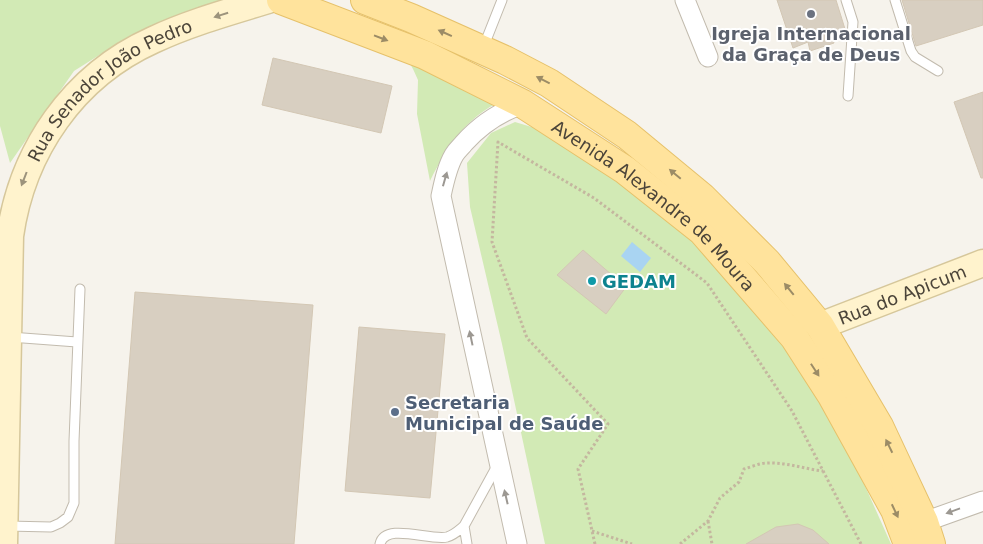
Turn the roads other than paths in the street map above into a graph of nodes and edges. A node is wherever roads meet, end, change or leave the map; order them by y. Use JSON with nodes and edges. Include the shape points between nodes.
{"nodes":[{"id":1,"x":268,"y":0,"type":"edge"},
{"id":2,"x":281,"y":0,"type":"edge"},
{"id":3,"x":365,"y":0,"type":"edge"},
{"id":4,"x":502,"y":0,"type":"edge"},
{"id":5,"x":685,"y":0,"type":"edge"},
{"id":6,"x":846,"y":0,"type":"edge"},
{"id":7,"x":895,"y":0,"type":"edge"},
{"id":8,"x":329,"y":10,"type":"edge"},
{"id":9,"x":482,"y":50,"type":"junction"},
{"id":10,"x":708,"y":56,"type":"dead end"},
{"id":11,"x":938,"y":71,"type":"dead end"},
{"id":12,"x":848,"y":96,"type":"dead end"},
{"id":13,"x":523,"y":104,"type":"junction"},
{"id":14,"x":0,"y":194,"type":"edge"},
{"id":15,"x":702,"y":232,"type":"junction"},
{"id":16,"x":10,"y":236,"type":"junction"},
{"id":17,"x":983,"y":263,"type":"edge"},
{"id":18,"x":80,"y":289,"type":"dead end"},
{"id":19,"x":820,"y":326,"type":"junction"},
{"id":20,"x":8,"y":337,"type":"junction"},
{"id":21,"x":77,"y":342,"type":"junction"},
{"id":22,"x":832,"y":396,"type":"junction"},
{"id":23,"x":864,"y":399,"type":"junction"},
{"id":24,"x":498,"y":463,"type":"junction"},
{"id":25,"x":983,"y":501,"type":"edge"},
{"id":26,"x":464,"y":526,"type":"junction"},
{"id":27,"x":928,"y":533,"type":"edge"},
{"id":28,"x":5,"y":535,"type":"edge"},
{"id":29,"x":380,"y":544,"type":"edge"},
{"id":30,"x":467,"y":544,"type":"edge"},
{"id":31,"x":517,"y":544,"type":"edge"},
{"id":32,"x":908,"y":544,"type":"edge"}],
"edges":[{"from":1,"to":16,"type":"main road","name":"Rua Senador João Pedro","one_way":true,"via":[[152,40],[111,63],[86,84],[58,116],[34,156],[13,211]]},
{"from":2,"to":8,"type":"main road","name":"Avenida Alexandre de Moura"},
{"from":9,"to":3,"type":"main road","name":"Avenida Alexandre de Moura","one_way":true},
{"from":4,"to":9,"type":"lane"},
{"from":5,"to":10,"type":"street"},
{"from":6,"to":12,"type":"lane","via":[[853,22]]},
{"from":7,"to":11,"type":"lane","via":[[911,51]]},
{"from":8,"to":13,"type":"main road","name":"Avenida Alexandre de Moura","one_way":true},
{"from":19,"to":9,"type":"main road","name":"Avenida Alexandre de Moura","one_way":true,"via":[[767,262],[702,197],[627,135],[549,83]]},
{"from":13,"to":15,"type":"main road","name":"Avenida Alexandre de Moura","via":[[625,170]]},
{"from":24,"to":13,"type":"street","one_way":true,"via":[[441,196],[454,154],[487,121]]},
{"from":14,"to":16,"type":"main road","name":"Rua Senador João Pedro"},
{"from":15,"to":19,"type":"main road","via":[[737,257],[798,328],[808,331]]},
{"from":15,"to":22,"type":"main road","name":"Avenida Alexandre de Moura","one_way":true,"via":[[794,337]]},
{"from":16,"to":20,"type":"main road","name":"Rua Senador João Pedro"},
{"from":17,"to":19,"type":"main road","name":"Rua do Apicum"},
{"from":18,"to":21,"type":"lane"},
{"from":19,"to":23,"type":"main road","name":"Avenida Alexandre de Moura"},
{"from":20,"to":21,"type":"lane"},
{"from":20,"to":28,"type":"main road","name":"Rua Senador João Pedro"},
{"from":21,"to":28,"type":"lane","via":[[74,503],[68,517],[56,525]]},
{"from":22,"to":23,"type":"main road","via":[[843,390]]},
{"from":22,"to":32,"type":"main road","name":"Avenida Alexandre de Moura","one_way":true,"via":[[895,510]]},
{"from":27,"to":23,"type":"main road","name":"Avenida Alexandre de Moura","one_way":true,"via":[[901,470]]},
{"from":24,"to":26,"type":"lane"},
{"from":31,"to":24,"type":"street","one_way":true},
{"from":25,"to":27,"type":"street","one_way":true},
{"from":26,"to":29,"type":"lane","via":[[456,534],[440,538],[396,533],[386,535]]},
{"from":26,"to":30,"type":"lane"}]}
